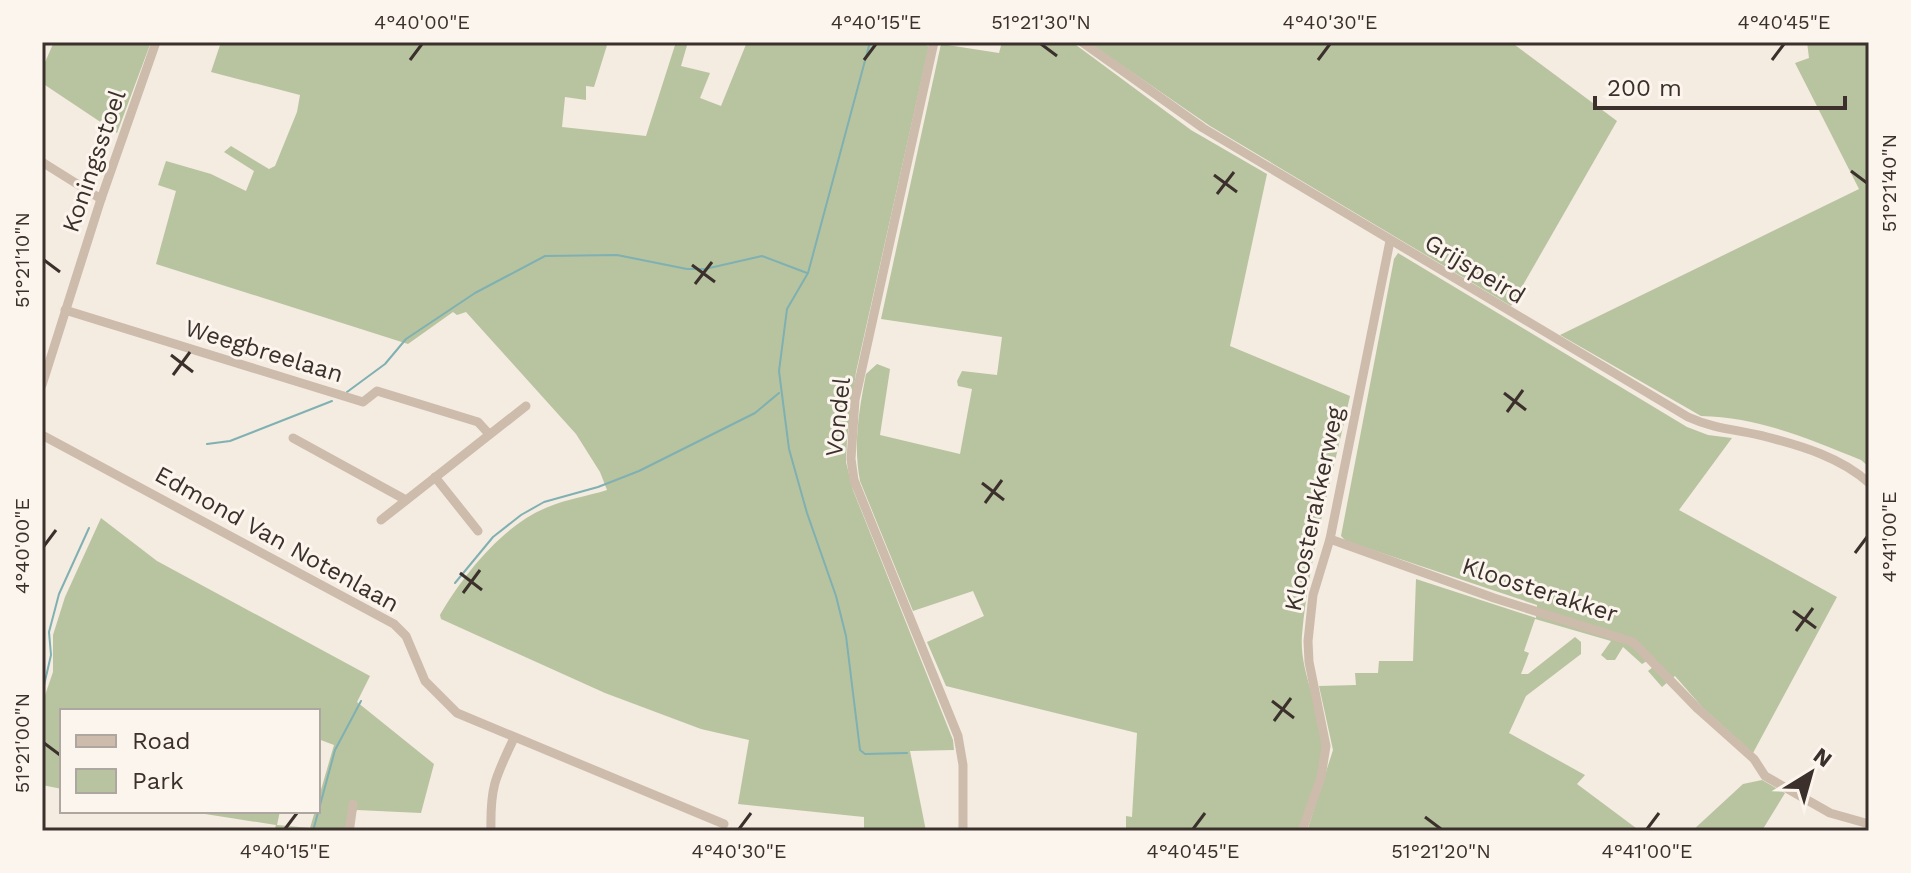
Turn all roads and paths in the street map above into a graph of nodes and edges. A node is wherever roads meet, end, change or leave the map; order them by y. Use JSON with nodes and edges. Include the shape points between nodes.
{"nodes":[{"id":1,"x":156,"y":42,"type":"edge"},
{"id":2,"x":934,"y":42,"type":"edge"},
{"id":3,"x":1082,"y":42,"type":"edge"},
{"id":4,"x":44,"y":166,"type":"edge"},
{"id":5,"x":101,"y":199,"type":"junction"},
{"id":6,"x":1390,"y":241,"type":"junction"},
{"id":7,"x":65,"y":310,"type":"junction"},
{"id":8,"x":42,"y":385,"type":"edge"},
{"id":9,"x":526,"y":406,"type":"dead end"},
{"id":10,"x":489,"y":434,"type":"junction"},
{"id":11,"x":42,"y":435,"type":"edge"},
{"id":12,"x":293,"y":438,"type":"dead end"},
{"id":13,"x":435,"y":477,"type":"junction"},
{"id":14,"x":1869,"y":483,"type":"edge"},
{"id":15,"x":406,"y":500,"type":"junction"},
{"id":16,"x":381,"y":520,"type":"dead end"},
{"id":17,"x":478,"y":531,"type":"dead end"},
{"id":18,"x":1330,"y":539,"type":"junction"},
{"id":19,"x":514,"y":738,"type":"junction"},
{"id":20,"x":353,"y":804,"type":"dead end"},
{"id":21,"x":712,"y":820,"type":"junction"},
{"id":22,"x":724,"y":824,"type":"dead end"},
{"id":23,"x":1869,"y":824,"type":"edge"},
{"id":24,"x":347,"y":831,"type":"edge"},
{"id":25,"x":491,"y":831,"type":"edge"},
{"id":26,"x":709,"y":831,"type":"edge"},
{"id":27,"x":963,"y":831,"type":"edge"},
{"id":28,"x":1302,"y":831,"type":"edge"}],
"edges":[{"from":1,"to":5,"type":"street","name":"Koningsstoel"},
{"from":2,"to":27,"type":"street","name":"Vondel","via":[[855,400],[851,459],[873,531],[958,736]]},
{"from":3,"to":6,"type":"street","name":"Grijspeird","via":[[1203,128]]},
{"from":4,"to":5,"type":"street"},
{"from":5,"to":7,"type":"street","name":"Koningsstoel"},
{"from":6,"to":14,"type":"street","name":"Grijspeird","via":[[1688,417],[1826,457]]},
{"from":6,"to":18,"type":"street","name":"Kloosterakkerweg"},
{"from":7,"to":8,"type":"street","name":"Koningsstoel"},
{"from":7,"to":10,"type":"street","name":"Weegbreelaan","via":[[363,402],[377,391],[478,422]]},
{"from":9,"to":10,"type":"street"},
{"from":10,"to":13,"type":"street"},
{"from":11,"to":19,"type":"street","name":"Edmond Van Notenlaan","via":[[394,624],[406,636],[425,681],[438,697],[457,713]]},
{"from":12,"to":15,"type":"street"},
{"from":13,"to":15,"type":"street"},
{"from":13,"to":17,"type":"street"},
{"from":15,"to":16,"type":"street"},
{"from":18,"to":23,"type":"street","name":"Kloosterakker","via":[[1633,642],[1754,759],[1765,776],[1830,813]]},
{"from":18,"to":28,"type":"street","name":"Kloosterakkerweg","via":[[1313,595],[1308,641],[1325,759]]},
{"from":19,"to":21,"type":"street","name":"Edmond Van Notenlaan"},
{"from":19,"to":25,"type":"street","via":[[493,782]]},
{"from":20,"to":24,"type":"street"},
{"from":21,"to":22,"type":"street","name":"Edmond Van Notenlaan"},
{"from":21,"to":26,"type":"street"}]}
